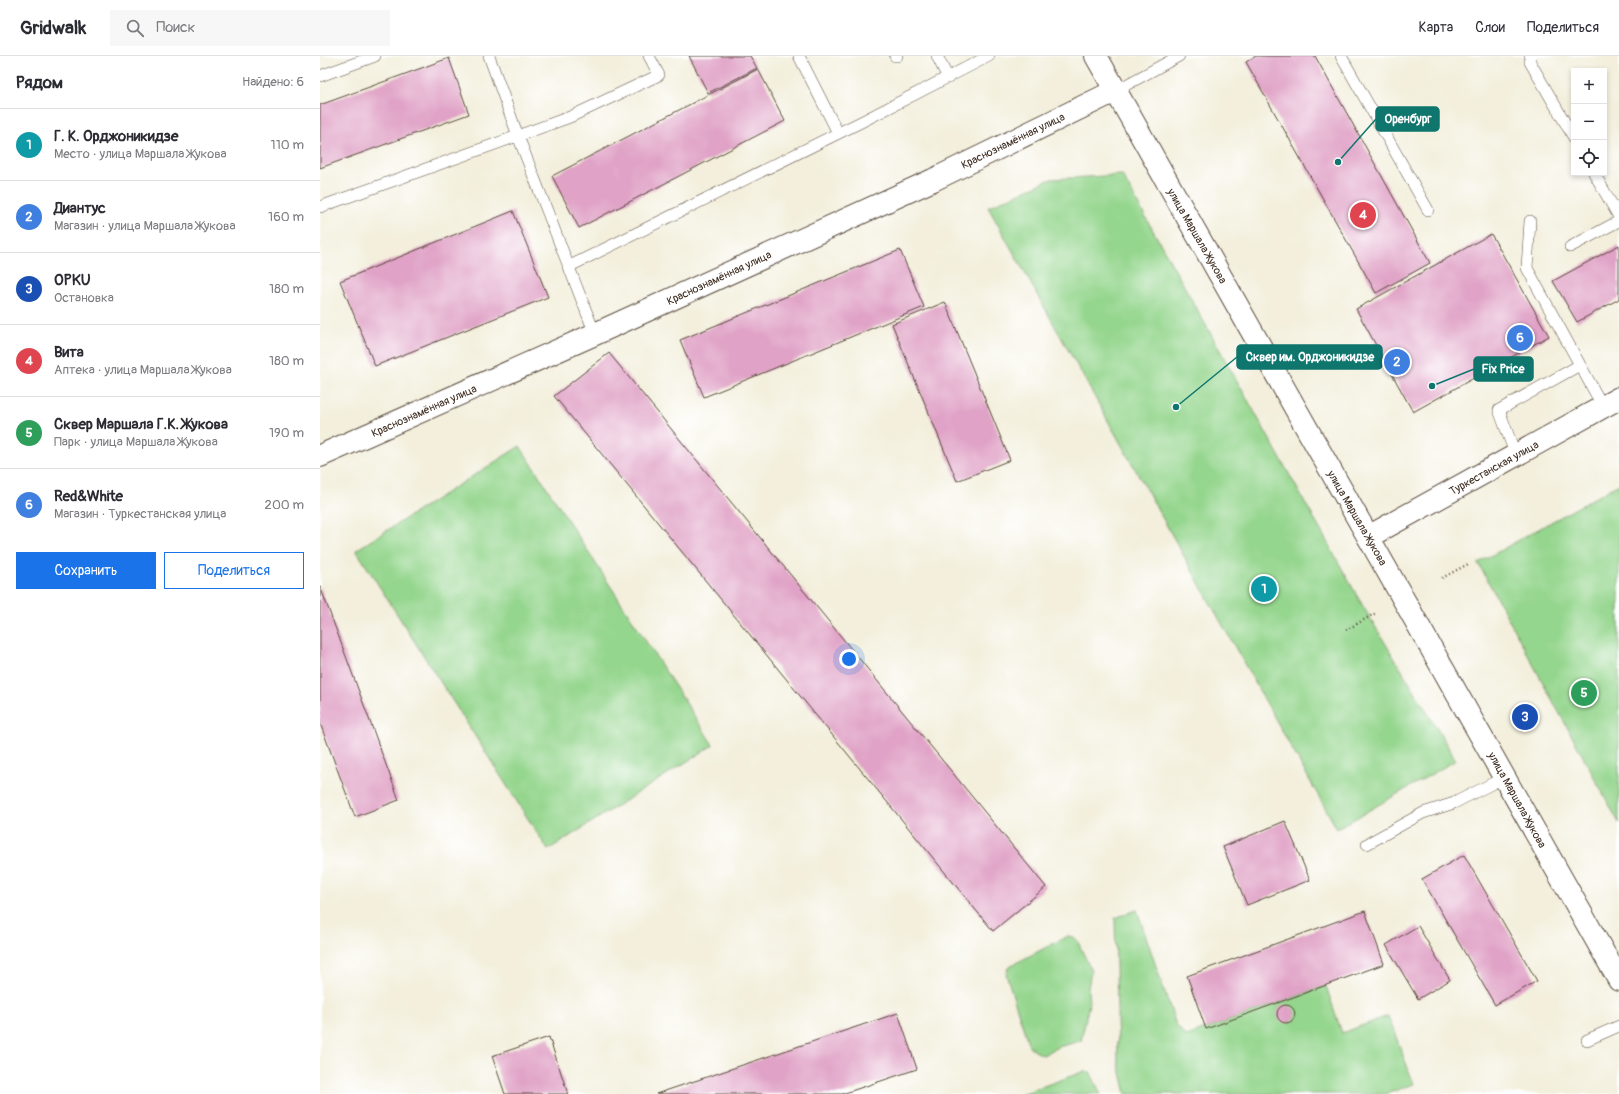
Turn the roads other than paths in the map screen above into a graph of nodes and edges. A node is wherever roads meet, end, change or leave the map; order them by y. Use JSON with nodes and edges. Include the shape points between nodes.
{"nodes":[{"id":1,"x":375,"y":56,"type":"edge"},
{"id":2,"x":489,"y":56,"type":"edge"},
{"id":3,"x":649,"y":56,"type":"edge"},
{"id":4,"x":799,"y":56,"type":"edge"},
{"id":5,"x":937,"y":56,"type":"edge"},
{"id":6,"x":989,"y":56,"type":"edge"},
{"id":7,"x":1096,"y":56,"type":"edge"},
{"id":8,"x":1179,"y":56,"type":"edge"},
{"id":9,"x":1341,"y":56,"type":"edge"},
{"id":10,"x":1530,"y":56,"type":"edge"},
{"id":11,"x":320,"y":76,"type":"edge"},
{"id":12,"x":948,"y":78,"type":"junction"},
{"id":13,"x":1115,"y":91,"type":"junction"},
{"id":14,"x":838,"y":133,"type":"junction"},
{"id":15,"x":1571,"y":133,"type":"edge"},
{"id":16,"x":518,"y":136,"type":"junction"},
{"id":17,"x":1596,"y":176,"type":"edge"},
{"id":18,"x":320,"y":207,"type":"edge"},
{"id":19,"x":1428,"y":210,"type":"dead end"},
{"id":20,"x":1619,"y":217,"type":"edge"},
{"id":21,"x":1530,"y":220,"type":"dead end"},
{"id":22,"x":1619,"y":221,"type":"edge"},
{"id":23,"x":1570,"y":247,"type":"dead end"},
{"id":24,"x":568,"y":267,"type":"junction"},
{"id":25,"x":595,"y":334,"type":"junction"},
{"id":26,"x":1580,"y":365,"type":"junction"},
{"id":27,"x":1611,"y":402,"type":"edge"},
{"id":28,"x":320,"y":456,"type":"edge"},
{"id":29,"x":1516,"y":456,"type":"junction"},
{"id":30,"x":1368,"y":537,"type":"junction"},
{"id":31,"x":1505,"y":777,"type":"junction"},
{"id":32,"x":1368,"y":844,"type":"dead end"},
{"id":33,"x":1619,"y":980,"type":"edge"},
{"id":34,"x":1619,"y":1026,"type":"edge"},
{"id":35,"x":1587,"y":1040,"type":"dead end"}],
"edges":[{"from":1,"to":11,"type":"lane"},
{"from":2,"to":16,"type":"lane"},
{"from":3,"to":16,"type":"lane","via":[[659,75],[570,117]]},
{"from":4,"to":14,"type":"lane"},
{"from":5,"to":12,"type":"lane"},
{"from":6,"to":12,"type":"lane"},
{"from":7,"to":13,"type":"main road","name":"улица Маршала Жукова"},
{"from":8,"to":13,"type":"lane"},
{"from":9,"to":19,"type":"lane"},
{"from":10,"to":15,"type":"lane","via":[[1530,62]]},
{"from":12,"to":14,"type":"lane"},
{"from":13,"to":25,"type":"main road","name":"Краснознамённая улица","via":[[933,180]]},
{"from":13,"to":30,"type":"main road","name":"улица Маршала Жукова"},
{"from":14,"to":24,"type":"lane"},
{"from":16,"to":18,"type":"lane"},
{"from":16,"to":24,"type":"lane"},
{"from":17,"to":20,"type":"lane"},
{"from":21,"to":26,"type":"lane","via":[[1527,268]]},
{"from":22,"to":23,"type":"lane"},
{"from":24,"to":25,"type":"lane"},
{"from":25,"to":28,"type":"main road","name":"Краснознамённая улица"},
{"from":26,"to":27,"type":"lane"},
{"from":26,"to":29,"type":"lane","via":[[1499,410]]},
{"from":27,"to":29,"type":"main road","name":"Туркестанская улица"},
{"from":29,"to":30,"type":"main road","name":"Туркестанская улица"},
{"from":30,"to":31,"type":"main road","name":"улица Маршала Жукова"},
{"from":31,"to":32,"type":"lane","via":[[1454,803],[1423,813]]},
{"from":31,"to":33,"type":"main road","name":"улица Маршала Жукова"},
{"from":34,"to":35,"type":"lane"}]}
